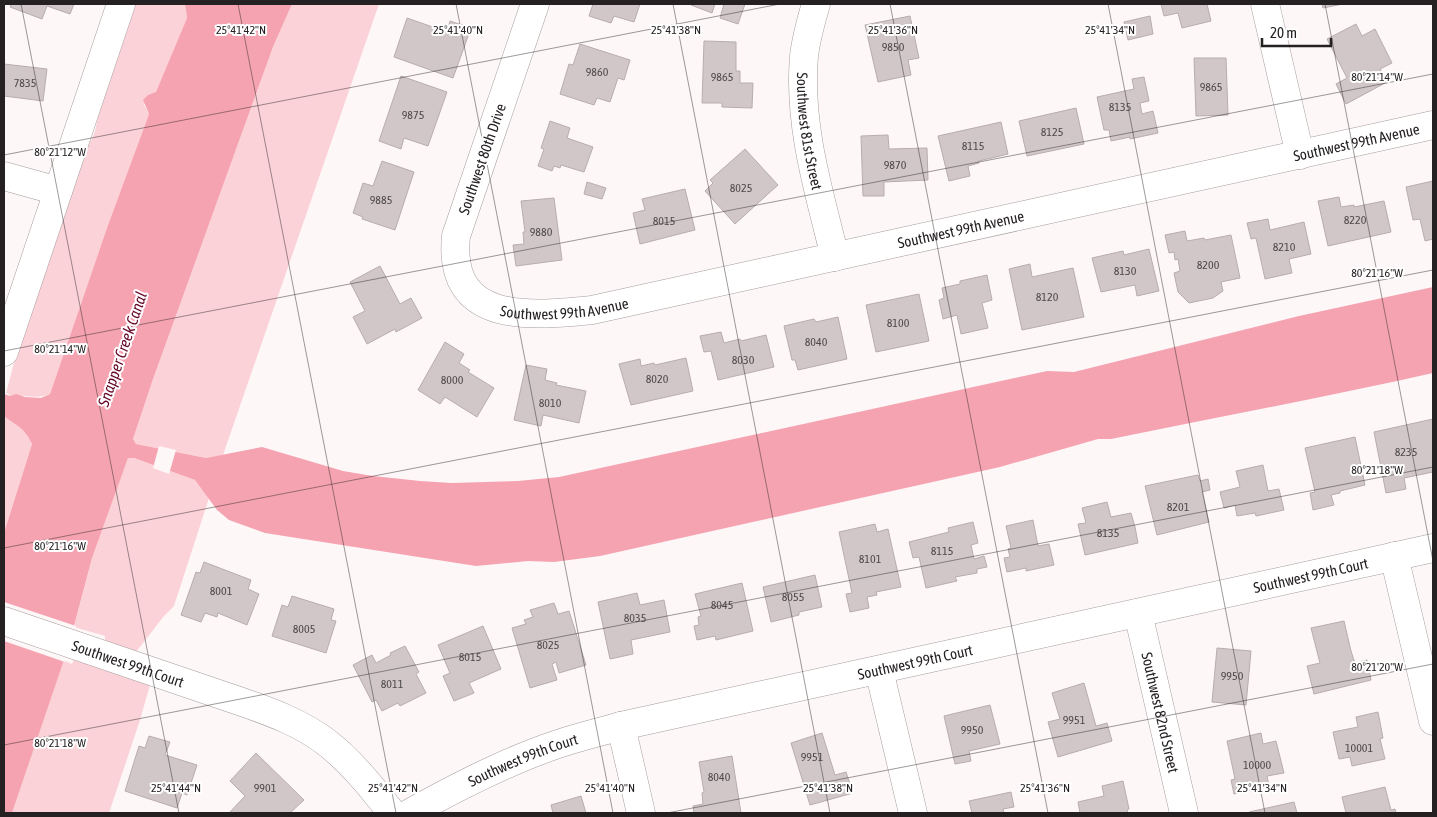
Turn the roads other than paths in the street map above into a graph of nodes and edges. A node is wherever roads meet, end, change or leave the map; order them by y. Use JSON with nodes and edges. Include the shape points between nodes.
{"nodes":[{"id":1,"x":121,"y":4,"type":"edge"},
{"id":2,"x":535,"y":4,"type":"edge"},
{"id":3,"x":816,"y":4,"type":"edge"},
{"id":4,"x":1265,"y":4,"type":"edge"},
{"id":5,"x":1433,"y":125,"type":"edge"},
{"id":6,"x":1300,"y":155,"type":"junction"},
{"id":7,"x":4,"y":176,"type":"edge"},
{"id":8,"x":58,"y":192,"type":"junction"},
{"id":9,"x":835,"y":257,"type":"junction"},
{"id":10,"x":487,"y":306,"type":"joint"},
{"id":11,"x":4,"y":352,"type":"edge"},
{"id":12,"x":1433,"y":548,"type":"edge"},
{"id":13,"x":1394,"y":556,"type":"junction"},
{"id":14,"x":1138,"y":613,"type":"junction"},
{"id":15,"x":4,"y":621,"type":"edge"},
{"id":16,"x":879,"y":670,"type":"junction"},
{"id":17,"x":1433,"y":721,"type":"edge"},
{"id":18,"x":621,"y":726,"type":"junction"},
{"id":19,"x":392,"y":813,"type":"edge"},
{"id":20,"x":410,"y":813,"type":"edge"},
{"id":21,"x":641,"y":813,"type":"edge"},
{"id":22,"x":913,"y":813,"type":"edge"},
{"id":23,"x":1184,"y":813,"type":"edge"}],
"edges":[{"from":1,"to":8,"type":"street"},
{"from":2,"to":10,"type":"street","name":"Southwest 80th Drive","via":[[454,248],[458,275],[465,289]]},
{"from":3,"to":9,"type":"street","name":"Southwest 81st Street","via":[[804,54],[804,114]]},
{"from":4,"to":6,"type":"street"},
{"from":5,"to":6,"type":"street","name":"Southwest 99th Avenue"},
{"from":6,"to":9,"type":"street","name":"Southwest 99th Avenue"},
{"from":7,"to":8,"type":"street"},
{"from":8,"to":11,"type":"street"},
{"from":9,"to":10,"type":"street","name":"Southwest 99th Avenue","via":[[592,310],[521,312]]},
{"from":12,"to":13,"type":"street","name":"Southwest 99th Court"},
{"from":13,"to":14,"type":"street","name":"Southwest 99th Court"},
{"from":13,"to":17,"type":"street"},
{"from":14,"to":16,"type":"street","name":"Southwest 99th Court"},
{"from":14,"to":23,"type":"street","name":"Southwest 82nd Street"},
{"from":15,"to":19,"type":"street","name":"Southwest 99th Court","via":[[279,715],[326,741]]},
{"from":16,"to":18,"type":"street","name":"Southwest 99th Court"},
{"from":16,"to":22,"type":"street"},
{"from":18,"to":20,"type":"street","name":"Southwest 99th Court","via":[[528,756]]},
{"from":18,"to":21,"type":"street"}]}
